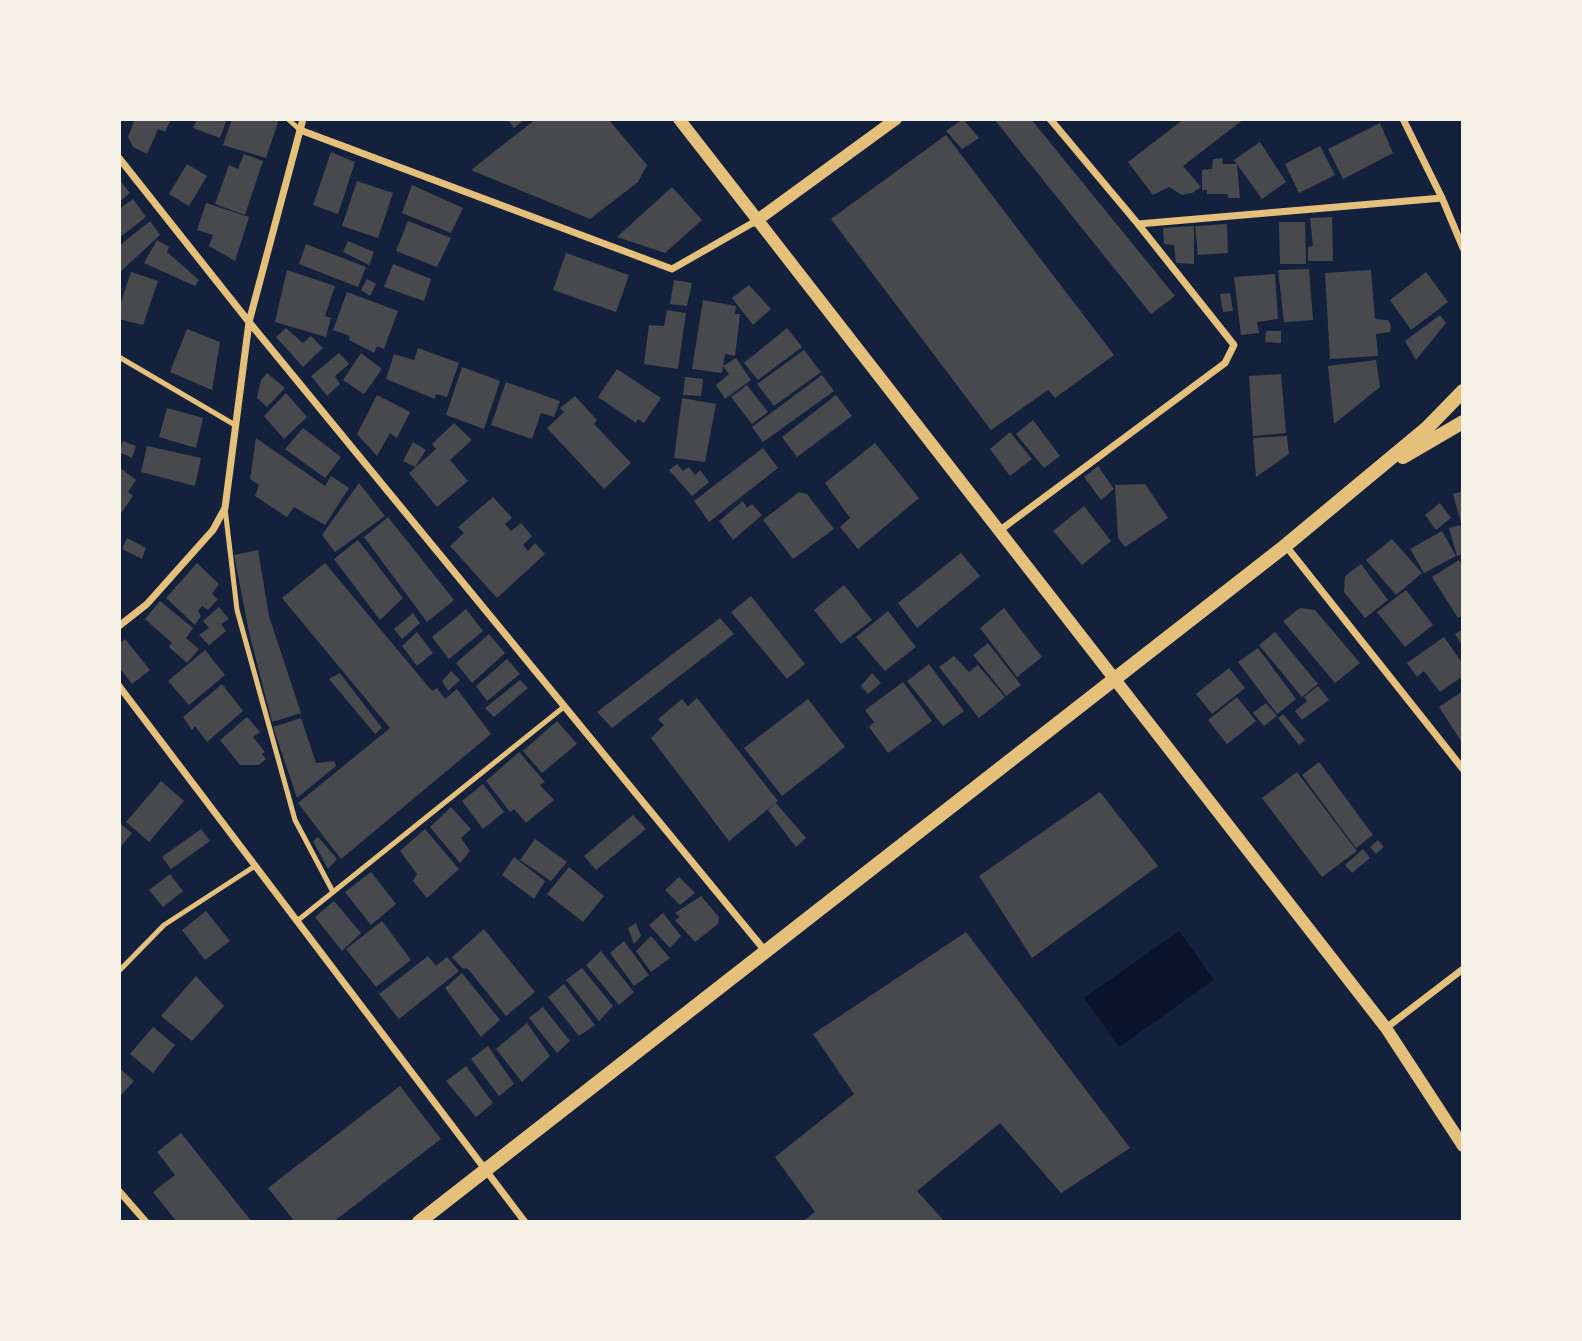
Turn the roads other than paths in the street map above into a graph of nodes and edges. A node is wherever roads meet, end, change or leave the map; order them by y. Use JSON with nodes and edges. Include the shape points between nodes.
{"nodes":[{"id":1,"x":288,"y":119,"type":"edge"},
{"id":2,"x":303,"y":119,"type":"edge"},
{"id":3,"x":679,"y":119,"type":"edge"},
{"id":4,"x":896,"y":119,"type":"edge"},
{"id":5,"x":1050,"y":119,"type":"edge"},
{"id":6,"x":1403,"y":119,"type":"edge"},
{"id":7,"x":300,"y":130,"type":"junction"},
{"id":8,"x":119,"y":158,"type":"edge"},
{"id":9,"x":1442,"y":198,"type":"junction"},
{"id":10,"x":756,"y":221,"type":"junction"},
{"id":11,"x":1138,"y":224,"type":"junction"},
{"id":12,"x":1463,"y":248,"type":"edge"},
{"id":13,"x":249,"y":322,"type":"junction"},
{"id":14,"x":119,"y":357,"type":"edge"},
{"id":15,"x":1463,"y":391,"type":"edge"},
{"id":16,"x":1463,"y":398,"type":"edge"},
{"id":17,"x":1463,"y":422,"type":"edge"},
{"id":18,"x":235,"y":425,"type":"junction"},
{"id":19,"x":1427,"y":428,"type":"junction"},
{"id":20,"x":1344,"y":497,"type":"junction"},
{"id":21,"x":225,"y":508,"type":"junction"},
{"id":22,"x":999,"y":531,"type":"junction"},
{"id":23,"x":1285,"y":546,"type":"junction"},
{"id":24,"x":119,"y":626,"type":"edge"},
{"id":25,"x":1115,"y":679,"type":"junction"},
{"id":26,"x":119,"y":686,"type":"edge"},
{"id":27,"x":565,"y":706,"type":"junction"},
{"id":28,"x":1463,"y":769,"type":"edge"},
{"id":29,"x":255,"y":866,"type":"junction"},
{"id":30,"x":333,"y":892,"type":"junction"},
{"id":31,"x":297,"y":921,"type":"junction"},
{"id":32,"x":767,"y":952,"type":"junction"},
{"id":33,"x":1463,"y":969,"type":"edge"},
{"id":34,"x":119,"y":971,"type":"edge"},
{"id":35,"x":1386,"y":1028,"type":"junction"},
{"id":36,"x":1463,"y":1146,"type":"edge"},
{"id":37,"x":485,"y":1170,"type":"junction"},
{"id":38,"x":119,"y":1191,"type":"edge"},
{"id":39,"x":146,"y":1222,"type":"edge"},
{"id":40,"x":419,"y":1222,"type":"edge"},
{"id":41,"x":525,"y":1222,"type":"edge"}],
"edges":[{"from":1,"to":7,"type":"lane"},
{"from":2,"to":7,"type":"street"},
{"from":3,"to":10,"type":"street"},
{"from":4,"to":10,"type":"street"},
{"from":5,"to":11,"type":"street"},
{"from":6,"to":9,"type":"street"},
{"from":7,"to":10,"type":"street","via":[[672,269]]},
{"from":7,"to":13,"type":"street"},
{"from":8,"to":13,"type":"street"},
{"from":9,"to":11,"type":"street"},
{"from":9,"to":12,"type":"street"},
{"from":10,"to":22,"type":"street"},
{"from":11,"to":22,"type":"street","via":[[1234,345],[1225,363]]},
{"from":13,"to":18,"type":"street"},
{"from":13,"to":27,"type":"street"},
{"from":14,"to":18,"type":"lane"},
{"from":15,"to":19,"type":"main road"},
{"from":16,"to":19,"type":"main road"},
{"from":17,"to":20,"type":"main road"},
{"from":18,"to":21,"type":"street"},
{"from":19,"to":20,"type":"main road"},
{"from":20,"to":23,"type":"main road"},
{"from":21,"to":24,"type":"street","via":[[213,530],[155,595]]},
{"from":21,"to":30,"type":"lane","via":[[237,610],[291,807]]},
{"from":22,"to":25,"type":"street"},
{"from":23,"to":25,"type":"main road"},
{"from":23,"to":28,"type":"street"},
{"from":25,"to":32,"type":"main road"},
{"from":25,"to":35,"type":"street"},
{"from":26,"to":29,"type":"street"},
{"from":27,"to":30,"type":"lane"},
{"from":27,"to":32,"type":"street"},
{"from":29,"to":31,"type":"street"},
{"from":29,"to":34,"type":"lane","via":[[164,925]]},
{"from":30,"to":31,"type":"lane"},
{"from":31,"to":37,"type":"street"},
{"from":32,"to":37,"type":"main road"},
{"from":33,"to":35,"type":"street"},
{"from":35,"to":36,"type":"street"},
{"from":37,"to":40,"type":"main road"},
{"from":37,"to":41,"type":"street"},
{"from":38,"to":39,"type":"street"}]}
